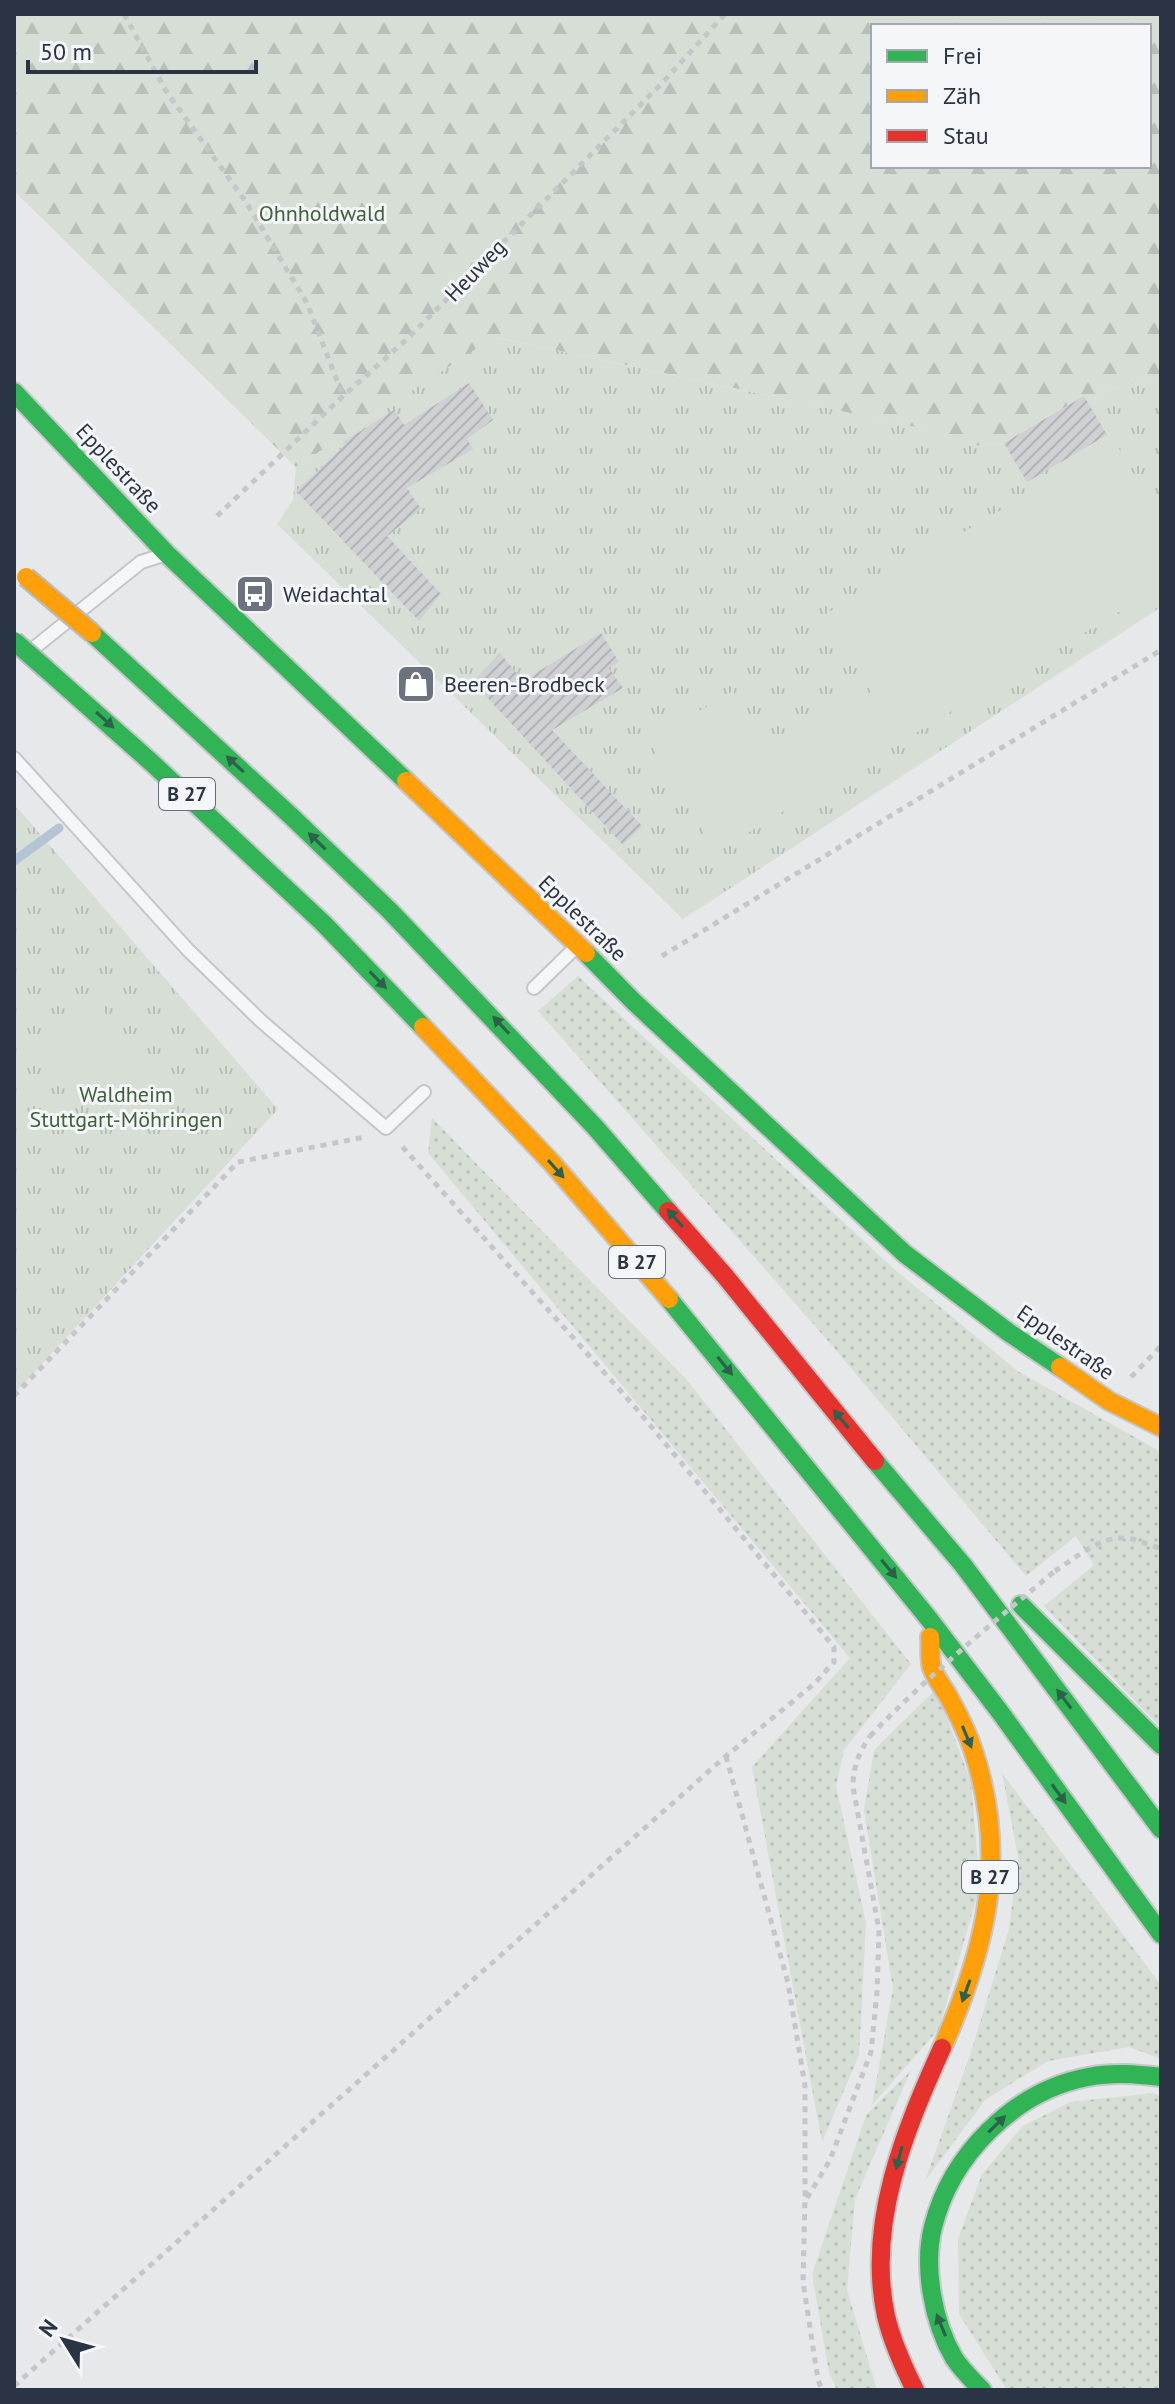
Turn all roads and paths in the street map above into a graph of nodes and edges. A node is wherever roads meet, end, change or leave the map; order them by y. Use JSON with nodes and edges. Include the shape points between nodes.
{"nodes":[{"id":1,"x":124,"y":14,"type":"edge"},
{"id":2,"x":725,"y":14,"type":"edge"},
{"id":3,"x":14,"y":392,"type":"edge"},
{"id":4,"x":343,"y":396,"type":"junction"},
{"id":5,"x":217,"y":516,"type":"dead end"},
{"id":6,"x":167,"y":554,"type":"junction"},
{"id":7,"x":20,"y":572,"type":"edge"},
{"id":8,"x":14,"y":641,"type":"edge"},
{"id":9,"x":1161,"y":650,"type":"edge"},
{"id":10,"x":14,"y":663,"type":"edge"},
{"id":11,"x":14,"y":758,"type":"edge"},
{"id":12,"x":578,"y":945,"type":"junction"},
{"id":13,"x":662,"y":956,"type":"dead end"},
{"id":14,"x":534,"y":988,"type":"dead end"},
{"id":15,"x":424,"y":1092,"type":"dead end"},
{"id":16,"x":386,"y":1128,"type":"junction"},
{"id":17,"x":14,"y":1396,"type":"edge"},
{"id":18,"x":1161,"y":1427,"type":"edge"},
{"id":19,"x":1161,"y":1549,"type":"edge"},
{"id":20,"x":963,"y":1565,"type":"junction"},
{"id":21,"x":929,"y":1619,"type":"junction"},
{"id":22,"x":1161,"y":1745,"type":"edge"},
{"id":23,"x":726,"y":1756,"type":"junction"},
{"id":24,"x":1161,"y":1829,"type":"edge"},
{"id":25,"x":1161,"y":1934,"type":"edge"},
{"id":26,"x":1161,"y":2077,"type":"edge"},
{"id":27,"x":805,"y":2200,"type":"junction"},
{"id":28,"x":14,"y":2386,"type":"edge"},
{"id":29,"x":822,"y":2390,"type":"edge"},
{"id":30,"x":915,"y":2390,"type":"edge"},
{"id":31,"x":982,"y":2390,"type":"edge"}],
"edges":[{"from":1,"to":4,"type":"path","via":[[166,91],[246,202],[307,303]]},
{"from":2,"to":4,"type":"path","name":"Heuweg","via":[[405,341]]},
{"from":3,"to":6,"type":"main road","name":"Epplestraße"},
{"from":4,"to":5,"type":"path","name":"Heuweg"},
{"from":6,"to":10,"type":"lane","via":[[141,562]]},
{"from":6,"to":12,"type":"main road","name":"Epplestraße"},
{"from":20,"to":7,"type":"main road","number":"B 27","one_way":true,"bridge":true,"via":[[725,1276],[500,1025],[292,817]]},
{"from":8,"to":21,"type":"main road","number":"B 27","one_way":true,"bridge":true,"via":[[324,924],[552,1163],[688,1321]]},
{"from":9,"to":13,"type":"path"},
{"from":11,"to":16,"type":"lane","via":[[188,950]]},
{"from":12,"to":14,"type":"lane"},
{"from":12,"to":18,"type":"main road","name":"Epplestraße","via":[[905,1254],[1109,1401]]},
{"from":15,"to":16,"type":"lane"},
{"from":16,"to":17,"type":"path","via":[[357,1140],[238,1162]]},
{"from":16,"to":23,"type":"path","via":[[635,1407],[834,1647],[834,1662],[814,1684]]},
{"from":19,"to":27,"type":"path","bridge":true,"via":[[1118,1538],[1055,1571],[932,1675],[860,1751],[853,1787],[879,1930],[871,2052],[830,2160]]},
{"from":20,"to":22,"type":"main road","number":"B 27","via":[[1028,1609]]},
{"from":24,"to":20,"type":"main road","number":"B 27","one_way":true},
{"from":21,"to":25,"type":"main road","number":"B 27","one_way":true},
{"from":21,"to":30,"type":"main road","number":"B 27","one_way":true,"via":[[932,1668],[973,1750],[991,1865],[974,1970],[901,2148],[883,2220],[880,2281],[891,2338]]},
{"from":23,"to":27,"type":"path","via":[[788,1983],[805,2086]]},
{"from":23,"to":28,"type":"path"},
{"from":31,"to":26,"type":"main road","one_way":true,"via":[[959,2366],[936,2317],[932,2228],[948,2185],[969,2151],[1008,2113],[1046,2089],[1082,2077]]},
{"from":27,"to":29,"type":"path","via":[[803,2282]]}]}
